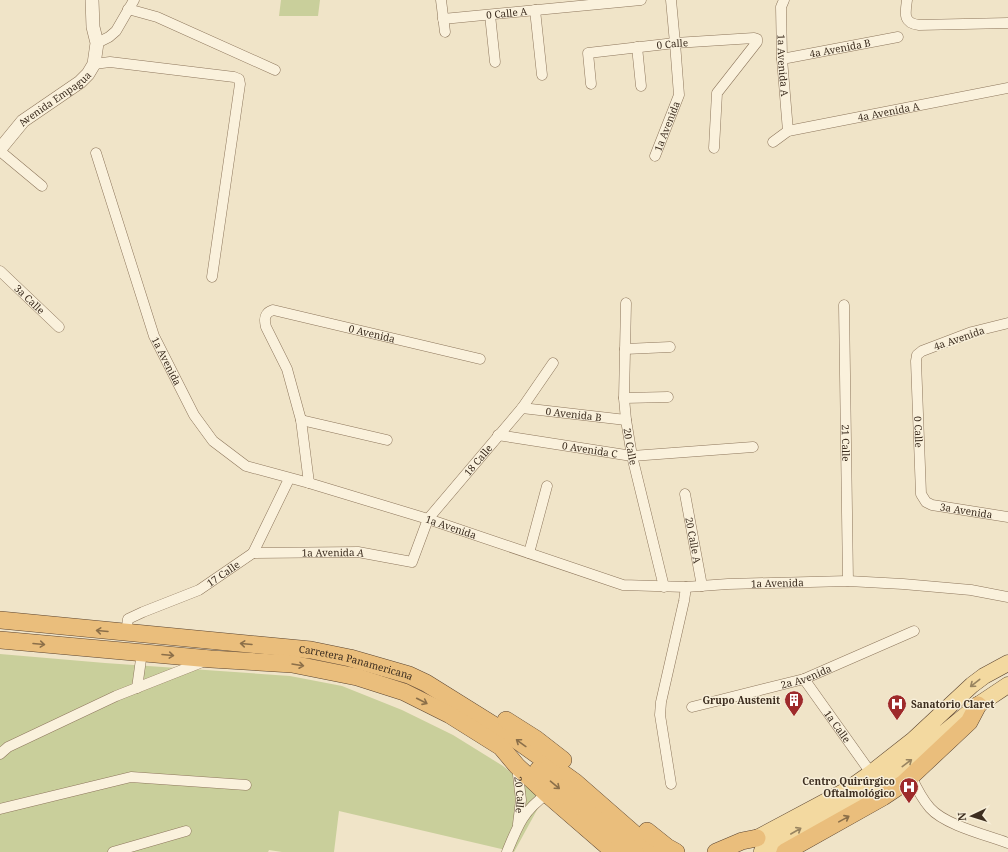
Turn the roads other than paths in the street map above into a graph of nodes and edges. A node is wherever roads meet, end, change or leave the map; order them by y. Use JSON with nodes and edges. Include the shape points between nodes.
{"nodes":[{"id":1,"x":92,"y":0,"type":"edge"},
{"id":2,"x":441,"y":0,"type":"edge"},
{"id":3,"x":641,"y":0,"type":"edge"},
{"id":4,"x":670,"y":0,"type":"edge"},
{"id":5,"x":784,"y":0,"type":"edge"},
{"id":6,"x":907,"y":0,"type":"edge"},
{"id":7,"x":131,"y":4,"type":"edge"},
{"id":8,"x":535,"y":10,"type":"junction"},
{"id":9,"x":490,"y":15,"type":"junction"},
{"id":10,"x":444,"y":19,"type":"junction"},
{"id":11,"x":1008,"y":22,"type":"edge"},
{"id":12,"x":445,"y":32,"type":"dead end"},
{"id":13,"x":898,"y":36,"type":"dead end"},
{"id":14,"x":97,"y":43,"type":"junction"},
{"id":15,"x":675,"y":43,"type":"junction"},
{"id":16,"x":637,"y":47,"type":"junction"},
{"id":17,"x":782,"y":59,"type":"junction"},
{"id":18,"x":495,"y":62,"type":"dead end"},
{"id":19,"x":94,"y":64,"type":"junction"},
{"id":20,"x":275,"y":70,"type":"dead end"},
{"id":21,"x":542,"y":75,"type":"dead end"},
{"id":22,"x":591,"y":84,"type":"dead end"},
{"id":23,"x":641,"y":86,"type":"dead end"},
{"id":24,"x":1008,"y":88,"type":"edge"},
{"id":25,"x":788,"y":131,"type":"junction"},
{"id":26,"x":773,"y":142,"type":"dead end"},
{"id":27,"x":714,"y":148,"type":"dead end"},
{"id":28,"x":0,"y":150,"type":"edge"},
{"id":29,"x":96,"y":153,"type":"dead end"},
{"id":30,"x":655,"y":156,"type":"dead end"},
{"id":31,"x":42,"y":186,"type":"dead end"},
{"id":32,"x":0,"y":271,"type":"edge"},
{"id":33,"x":212,"y":277,"type":"dead end"},
{"id":34,"x":626,"y":303,"type":"dead end"},
{"id":35,"x":844,"y":305,"type":"dead end"},
{"id":36,"x":1008,"y":323,"type":"edge"},
{"id":37,"x":59,"y":327,"type":"dead end"},
{"id":38,"x":670,"y":347,"type":"dead end"},
{"id":39,"x":625,"y":349,"type":"junction"},
{"id":40,"x":480,"y":359,"type":"dead end"},
{"id":41,"x":916,"y":361,"type":"joint"},
{"id":42,"x":553,"y":363,"type":"dead end"},
{"id":43,"x":668,"y":397,"type":"dead end"},
{"id":44,"x":624,"y":398,"type":"junction"},
{"id":45,"x":522,"y":408,"type":"junction"},
{"id":46,"x":301,"y":420,"type":"junction"},
{"id":47,"x":626,"y":420,"type":"junction"},
{"id":48,"x":498,"y":435,"type":"junction"},
{"id":49,"x":387,"y":440,"type":"dead end"},
{"id":50,"x":753,"y":447,"type":"dead end"},
{"id":51,"x":632,"y":456,"type":"junction"},
{"id":52,"x":289,"y":478,"type":"junction"},
{"id":53,"x":309,"y":483,"type":"junction"},
{"id":54,"x":547,"y":486,"type":"dead end"},
{"id":55,"x":685,"y":494,"type":"dead end"},
{"id":56,"x":926,"y":502,"type":"joint"},
{"id":57,"x":1008,"y":517,"type":"edge"},
{"id":58,"x":428,"y":519,"type":"junction"},
{"id":59,"x":253,"y":553,"type":"junction"},
{"id":60,"x":529,"y":553,"type":"junction"},
{"id":61,"x":412,"y":562,"type":"joint"},
{"id":62,"x":848,"y":581,"type":"junction"},
{"id":63,"x":702,"y":586,"type":"junction"},
{"id":64,"x":664,"y":587,"type":"junction"},
{"id":65,"x":686,"y":587,"type":"junction"},
{"id":66,"x":1008,"y":597,"type":"edge"},
{"id":67,"x":0,"y":620,"type":"edge"},
{"id":68,"x":914,"y":631,"type":"dead end"},
{"id":69,"x":126,"y":633,"type":"junction"},
{"id":70,"x":0,"y":640,"type":"edge"},
{"id":71,"x":142,"y":652,"type":"junction"},
{"id":72,"x":211,"y":659,"type":"junction"},
{"id":73,"x":1008,"y":663,"type":"edge"},
{"id":74,"x":804,"y":679,"type":"junction"},
{"id":75,"x":426,"y":683,"type":"junction"},
{"id":76,"x":1008,"y":685,"type":"edge"},
{"id":77,"x":137,"y":688,"type":"junction"},
{"id":78,"x":978,"y":704,"type":"junction"},
{"id":79,"x":692,"y":707,"type":"dead end"},
{"id":80,"x":501,"y":747,"type":"junction"},
{"id":81,"x":0,"y":754,"type":"edge"},
{"id":82,"x":517,"y":766,"type":"junction"},
{"id":83,"x":871,"y":773,"type":"junction"},
{"id":84,"x":911,"y":776,"type":"junction"},
{"id":85,"x":246,"y":784,"type":"dead end"},
{"id":86,"x":671,"y":784,"type":"dead end"},
{"id":87,"x":547,"y":794,"type":"junction"},
{"id":88,"x":0,"y":809,"type":"edge"},
{"id":89,"x":518,"y":824,"type":"junction"},
{"id":90,"x":186,"y":832,"type":"dead end"},
{"id":91,"x":1008,"y":843,"type":"edge"},
{"id":92,"x":760,"y":844,"type":"junction"},
{"id":93,"x":113,"y":852,"type":"edge"},
{"id":94,"x":507,"y":852,"type":"edge"},
{"id":95,"x":614,"y":852,"type":"edge"},
{"id":96,"x":635,"y":852,"type":"edge"},
{"id":97,"x":655,"y":852,"type":"edge"},
{"id":98,"x":676,"y":852,"type":"edge"},
{"id":99,"x":716,"y":852,"type":"edge"},
{"id":100,"x":743,"y":852,"type":"edge"},
{"id":101,"x":785,"y":852,"type":"edge"}],
"edges":[{"from":1,"to":14,"type":"street","via":[[93,27]]},
{"from":2,"to":10,"type":"street"},
{"from":3,"to":8,"type":"street","name":"0 Calle A"},
{"from":4,"to":15,"type":"street","name":"1a Avenida"},
{"from":5,"to":17,"type":"street","name":"1a Avenida A","via":[[781,8]]},
{"from":6,"to":11,"type":"street","via":[[907,20],[912,24]]},
{"from":7,"to":14,"type":"street","via":[[116,31]]},
{"from":7,"to":20,"type":"street"},
{"from":8,"to":9,"type":"street","name":"0 Calle A"},
{"from":8,"to":21,"type":"street"},
{"from":9,"to":10,"type":"street","name":"0 Calle A"},
{"from":9,"to":18,"type":"street"},
{"from":10,"to":12,"type":"street"},
{"from":13,"to":17,"type":"street","name":"4a Avenida B"},
{"from":14,"to":19,"type":"street","name":"Avenida Empagua"},
{"from":15,"to":16,"type":"street","name":"0 Calle"},
{"from":15,"to":27,"type":"street","name":"0 Calle","via":[[757,39],[717,93]]},
{"from":15,"to":30,"type":"street","name":"1a Avenida","via":[[679,95]]},
{"from":16,"to":22,"type":"street","name":"0 Calle","via":[[588,53]]},
{"from":16,"to":23,"type":"street"},
{"from":17,"to":25,"type":"street","name":"1a Avenida A"},
{"from":19,"to":28,"type":"street","name":"Avenida Empagua","via":[[80,82],[24,121]]},
{"from":19,"to":33,"type":"street","via":[[110,62],[239,79]]},
{"from":24,"to":25,"type":"street","name":"4a Avenida A"},
{"from":25,"to":26,"type":"street","name":"4a Avenida A"},
{"from":28,"to":31,"type":"street"},
{"from":29,"to":52,"type":"street","name":"1a Avenida","via":[[154,336],[194,415],[213,441],[246,466]]},
{"from":32,"to":37,"type":"street","name":"3a Calle"},
{"from":34,"to":39,"type":"street","name":"20 Calle"},
{"from":35,"to":62,"type":"street","name":"21 Calle"},
{"from":36,"to":41,"type":"street","name":"4a Avenida","via":[[972,332],[922,351],[917,355]]},
{"from":38,"to":39,"type":"street"},
{"from":39,"to":44,"type":"street","name":"20 Calle"},
{"from":40,"to":46,"type":"street","name":"0 Avenida","via":[[273,310],[268,311],[266,328],[287,370]]},
{"from":41,"to":56,"type":"street","name":"0 Calle","via":[[921,494]]},
{"from":42,"to":45,"type":"street","name":"18 Calle"},
{"from":43,"to":44,"type":"street"},
{"from":44,"to":47,"type":"street","name":"20 Calle"},
{"from":45,"to":47,"type":"street","name":"0 Avenida B"},
{"from":45,"to":48,"type":"street","name":"18 Calle"},
{"from":46,"to":49,"type":"street"},
{"from":46,"to":53,"type":"street"},
{"from":47,"to":51,"type":"street","name":"20 Calle"},
{"from":48,"to":51,"type":"street","name":"0 Avenida C"},
{"from":48,"to":58,"type":"street","name":"18 Calle"},
{"from":50,"to":51,"type":"street","name":"0 Avenida C"},
{"from":51,"to":64,"type":"street","name":"20 Calle"},
{"from":52,"to":53,"type":"street","name":"1a Avenida"},
{"from":52,"to":59,"type":"street","name":"17 Calle"},
{"from":53,"to":58,"type":"street","name":"1a Avenida"},
{"from":54,"to":60,"type":"street"},
{"from":55,"to":63,"type":"street","name":"20 Calle A"},
{"from":56,"to":57,"type":"street","name":"3a Avenida"},
{"from":58,"to":60,"type":"street","name":"1a Avenida"},
{"from":58,"to":61,"type":"street","name":"18 Calle"},
{"from":59,"to":61,"type":"street","name":"1a Avenida A","via":[[358,552]]},
{"from":59,"to":69,"type":"street","name":"17 Calle","via":[[199,590],[128,619]]},
{"from":60,"to":64,"type":"street","name":"1a Avenida","via":[[623,585]]},
{"from":62,"to":63,"type":"street","name":"1a Avenida"},
{"from":62,"to":66,"type":"street","name":"1a Avenida","via":[[971,590]]},
{"from":63,"to":65,"type":"street","name":"1a Avenida"},
{"from":64,"to":65,"type":"street","name":"1a Avenida"},
{"from":65,"to":86,"type":"street","via":[[660,715]]},
{"from":69,"to":67,"type":"highway","name":"Carretera Panamericana","one_way":true},
{"from":68,"to":74,"type":"street","name":"2a Avenida"},
{"from":75,"to":69,"type":"highway","name":"Carretera Panamericana","one_way":true,"via":[[409,675],[350,658],[311,650]]},
{"from":70,"to":71,"type":"highway","name":"Carretera Panamericana","one_way":true},
{"from":71,"to":72,"type":"highway","name":"Carretera Panamericana","one_way":true},
{"from":71,"to":77,"type":"street"},
{"from":72,"to":77,"type":"street"},
{"from":72,"to":80,"type":"highway","name":"Carretera Panamericana","one_way":true,"via":[[292,664],[357,677],[404,692]]},
{"from":73,"to":83,"type":"main road","one_way":true,"via":[[972,685],[913,740]]},
{"from":74,"to":79,"type":"street","name":"2a Avenida"},
{"from":74,"to":83,"type":"street","name":"1a Calle"},
{"from":97,"to":75,"type":"highway","name":"Carretera Panamericana","one_way":true,"via":[[575,782],[508,734]]},
{"from":75,"to":98,"type":"highway","via":[[470,699],[536,739]]},
{"from":76,"to":78,"type":"main road"},
{"from":77,"to":81,"type":"street","via":[[8,747]]},
{"from":78,"to":84,"type":"highway","via":[[969,722]]},
{"from":92,"to":78,"type":"main road","one_way":true,"via":[[876,786]]},
{"from":80,"to":82,"type":"highway","name":"Carretera Panamericana"},
{"from":80,"to":96,"type":"highway","one_way":true,"via":[[531,764]]},
{"from":82,"to":87,"type":"highway","name":"Carretera Panamericana"},
{"from":82,"to":89,"type":"street","name":"20 Calle","via":[[520,800]]},
{"from":83,"to":92,"type":"main road"},
{"from":84,"to":91,"type":"street","via":[[930,809],[953,824]]},
{"from":101,"to":84,"type":"highway","one_way":true,"via":[[883,798]]},
{"from":85,"to":88,"type":"street","via":[[131,777]]},
{"from":87,"to":89,"type":"street","name":"20 Calle","via":[[533,804]]},
{"from":87,"to":95,"type":"highway","name":"Carretera Panamericana"},
{"from":89,"to":94,"type":"street","name":"20 Calle"},
{"from":90,"to":93,"type":"street"},
{"from":92,"to":99,"type":"highway","via":[[742,841]]},
{"from":92,"to":100,"type":"highway"}]}
